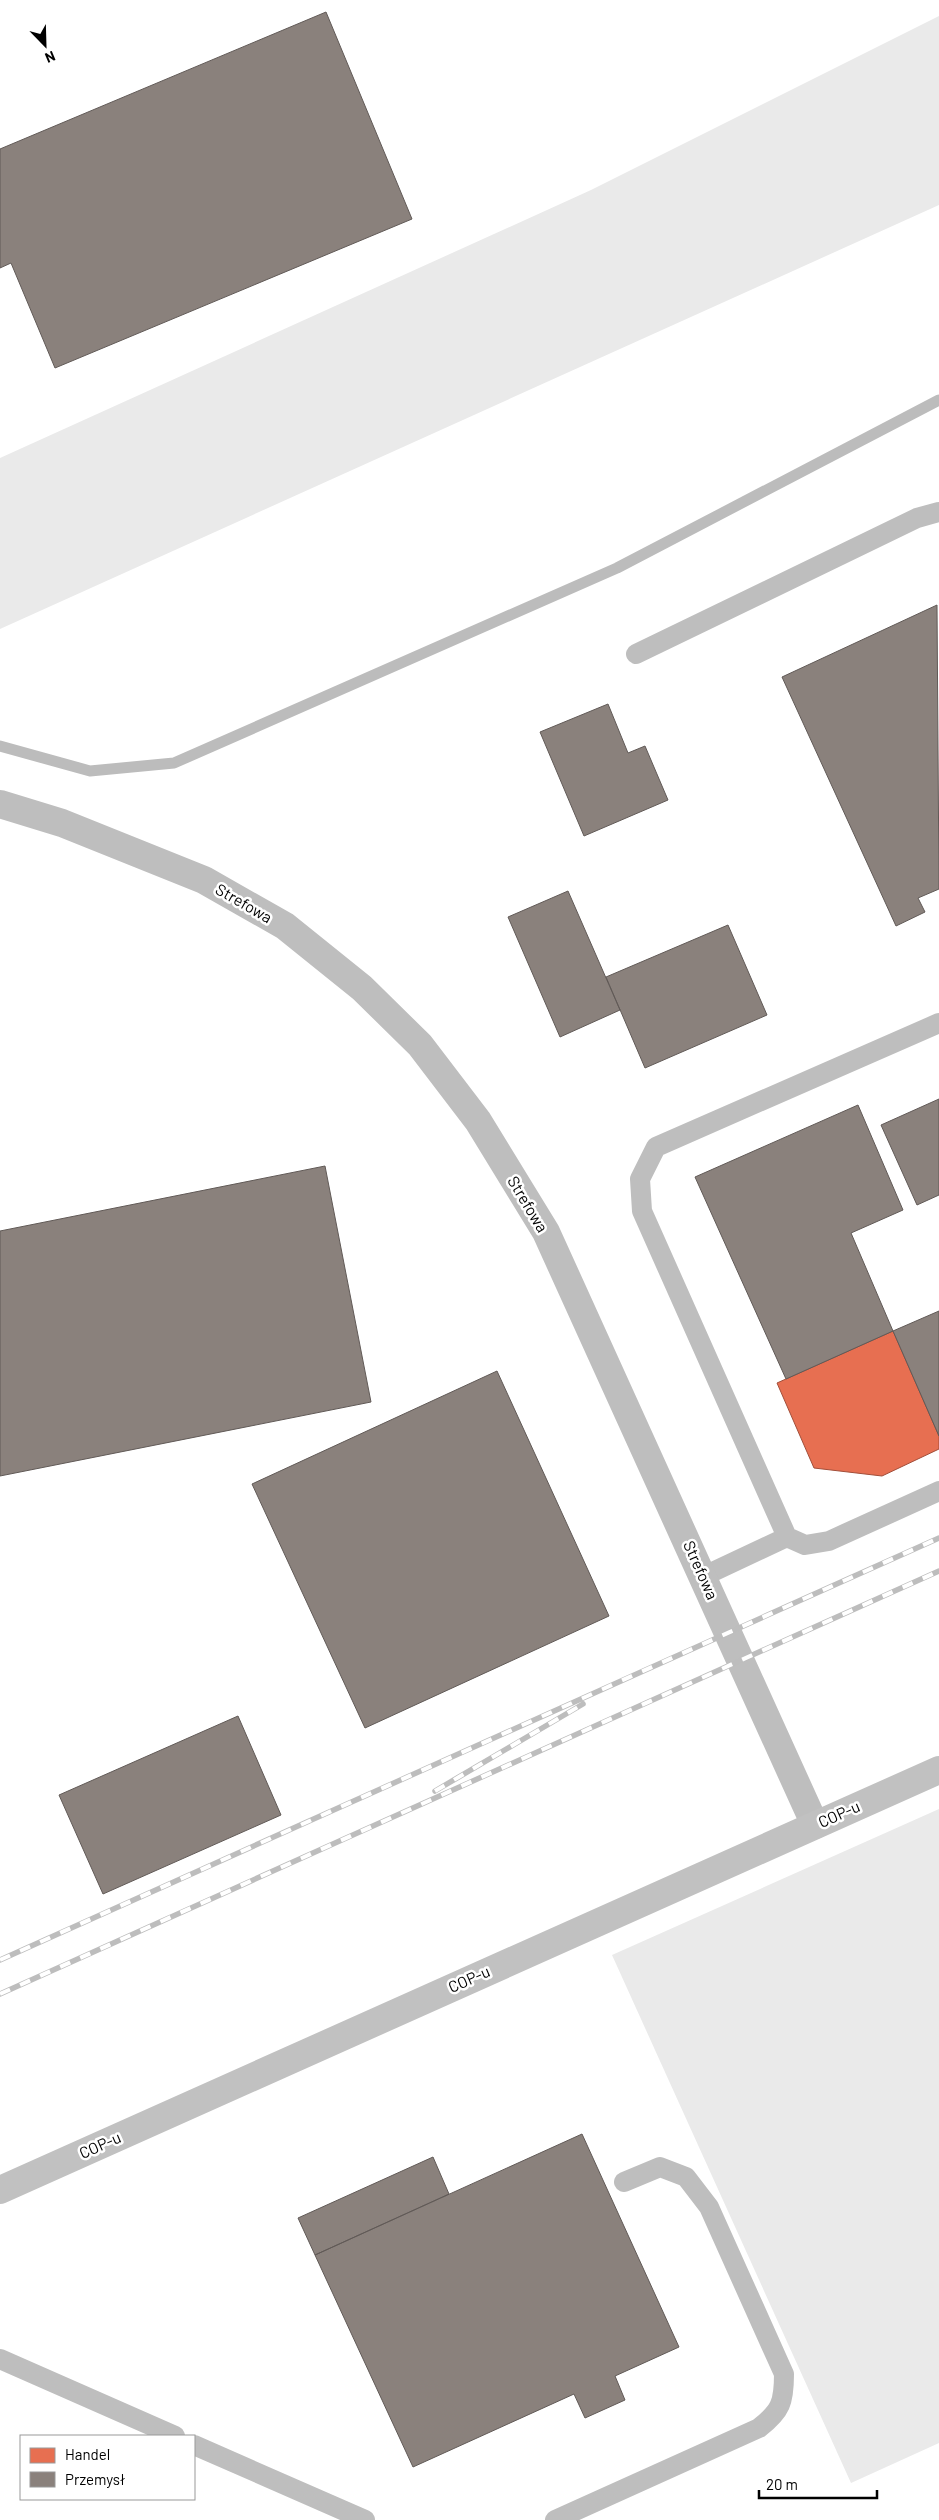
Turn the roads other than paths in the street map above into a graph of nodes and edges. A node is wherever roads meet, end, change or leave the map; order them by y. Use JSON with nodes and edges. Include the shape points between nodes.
{"nodes":[{"id":1,"x":939,"y":512,"type":"edge"},
{"id":2,"x":636,"y":654,"type":"dead end"},
{"id":3,"x":0,"y":804,"type":"edge"},
{"id":4,"x":939,"y":1023,"type":"edge"},
{"id":5,"x":939,"y":1491,"type":"edge"},
{"id":6,"x":786,"y":1537,"type":"junction"},
{"id":7,"x":704,"y":1576,"type":"junction"},
{"id":8,"x":939,"y":1770,"type":"edge"},
{"id":9,"x":815,"y":1825,"type":"junction"},
{"id":10,"x":624,"y":2182,"type":"dead end"},
{"id":11,"x":0,"y":2190,"type":"edge"},
{"id":12,"x":0,"y":2359,"type":"edge"},
{"id":13,"x":173,"y":2435,"type":"edge"},
{"id":14,"x":195,"y":2445,"type":"edge"},
{"id":15,"x":365,"y":2520,"type":"edge"},
{"id":16,"x":555,"y":2520,"type":"edge"}],
"edges":[{"from":1,"to":2,"type":"lane","via":[[917,518]]},
{"from":3,"to":7,"type":"street","name":"Strefowa","via":[[62,823],[204,880],[285,926],[362,988],[420,1045],[478,1121],[546,1232]]},
{"from":4,"to":6,"type":"lane","via":[[656,1147],[640,1179],[642,1211]]},
{"from":5,"to":6,"type":"lane","via":[[829,1541],[805,1544]]},
{"from":6,"to":7,"type":"lane"},
{"from":7,"to":9,"type":"street","name":"Strefowa"},
{"from":8,"to":9,"type":"main road","name":"COP-u"},
{"from":9,"to":11,"type":"main road","name":"COP-u"},
{"from":10,"to":16,"type":"lane","via":[[660,2167],[686,2177],[709,2207],[784,2374],[784,2395],[776,2415],[759,2428]]},
{"from":12,"to":13,"type":"lane"},
{"from":14,"to":15,"type":"lane"}]}
